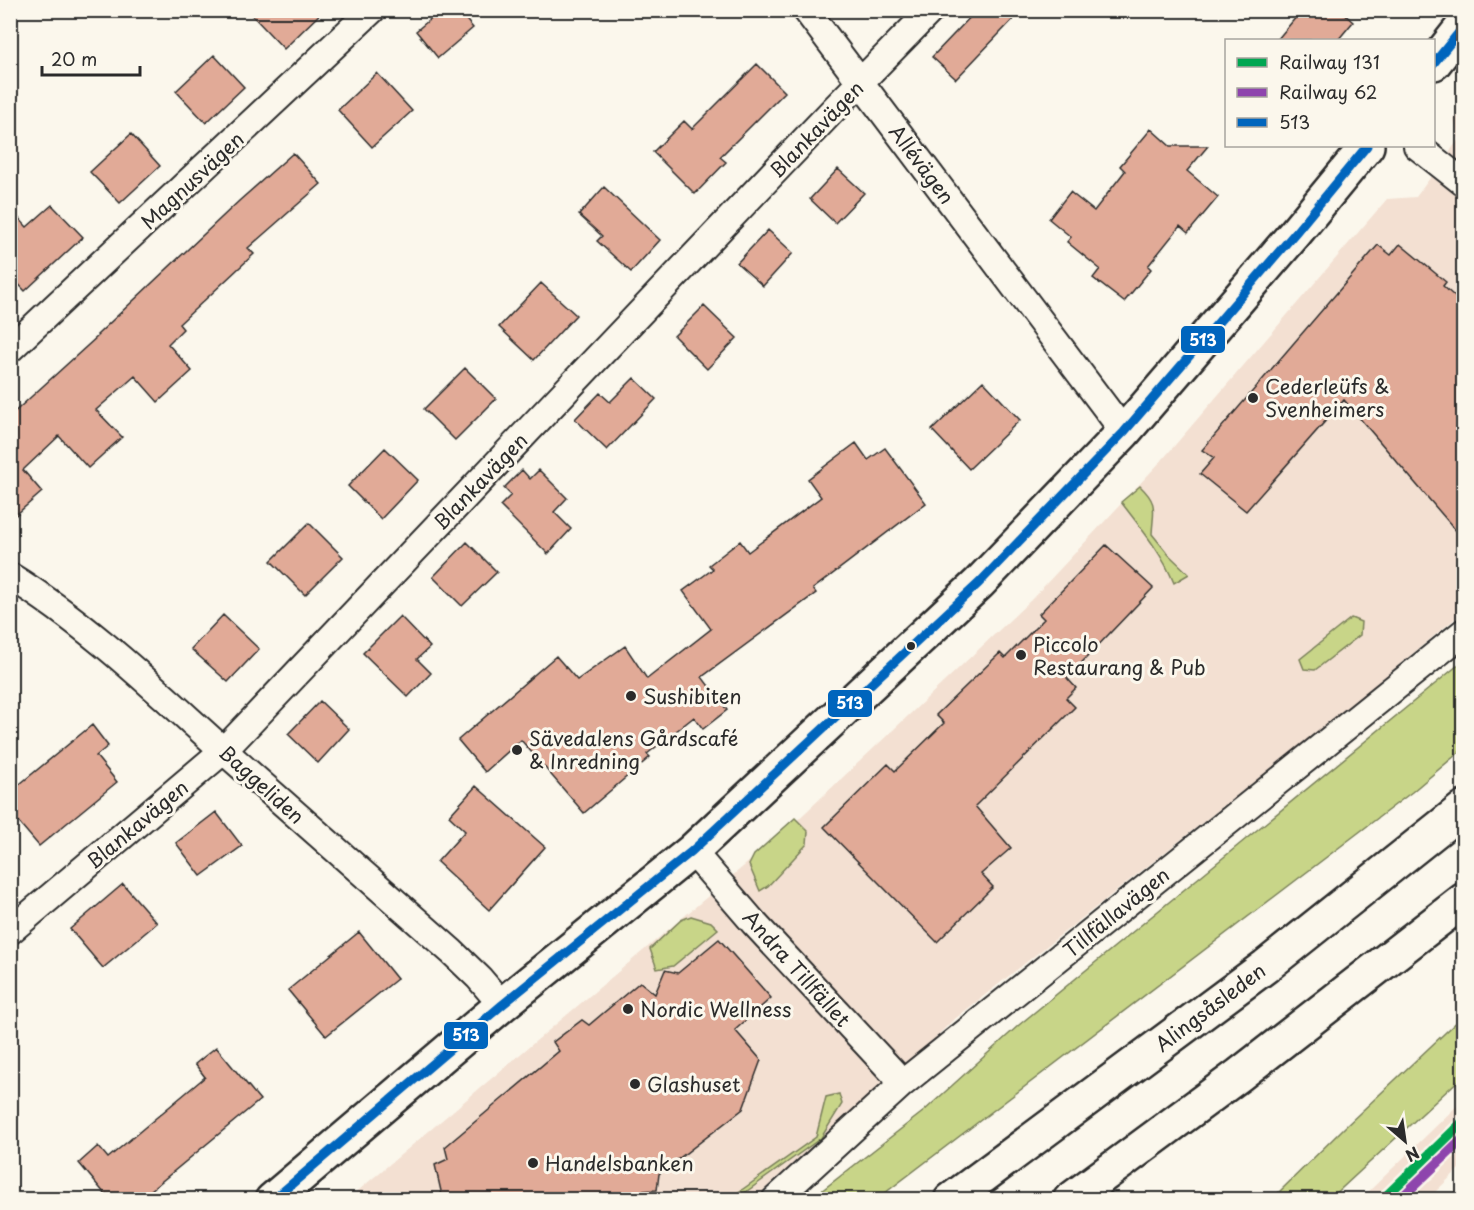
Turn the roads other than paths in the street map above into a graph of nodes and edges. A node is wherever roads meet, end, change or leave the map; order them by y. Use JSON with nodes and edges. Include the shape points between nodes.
{"nodes":[{"id":1,"x":372,"y":10,"type":"edge"},
{"id":2,"x":806,"y":10,"type":"edge"},
{"id":3,"x":931,"y":10,"type":"edge"},
{"id":4,"x":1464,"y":25,"type":"edge"},
{"id":5,"x":1435,"y":62,"type":"edge"},
{"id":6,"x":860,"y":82,"type":"junction"},
{"id":7,"x":1366,"y":147,"type":"edge"},
{"id":8,"x":1418,"y":147,"type":"edge"},
{"id":9,"x":1464,"y":183,"type":"edge"},
{"id":10,"x":10,"y":349,"type":"edge"},
{"id":11,"x":1124,"y":432,"type":"junction"},
{"id":12,"x":10,"y":576,"type":"edge"},
{"id":13,"x":1464,"y":632,"type":"edge"},
{"id":14,"x":224,"y":750,"type":"junction"},
{"id":15,"x":1464,"y":808,"type":"edge"},
{"id":16,"x":692,"y":851,"type":"junction"},
{"id":17,"x":1464,"y":900,"type":"edge"},
{"id":18,"x":10,"y":931,"type":"edge"},
{"id":19,"x":502,"y":1005,"type":"junction"},
{"id":20,"x":903,"y":1083,"type":"junction"},
{"id":21,"x":272,"y":1200,"type":"edge"},
{"id":22,"x":775,"y":1200,"type":"edge"},
{"id":23,"x":951,"y":1200,"type":"edge"},
{"id":24,"x":1070,"y":1200,"type":"edge"}],
"edges":[{"from":1,"to":10,"type":"street","name":"Magnusvägen"},
{"from":2,"to":6,"type":"street","name":"Allévägen"},
{"from":3,"to":6,"type":"street","name":"Blankavägen"},
{"from":4,"to":5,"type":"main road"},
{"from":6,"to":11,"type":"street","name":"Allévägen"},
{"from":6,"to":14,"type":"street","name":"Blankavägen"},
{"from":7,"to":11,"type":"main road"},
{"from":8,"to":9,"type":"street"},
{"from":11,"to":16,"type":"main road","via":[[979,583]]},
{"from":12,"to":14,"type":"street","name":"Baggeliden","via":[[92,633]]},
{"from":13,"to":20,"type":"street","name":"Tillfällavägen"},
{"from":14,"to":18,"type":"street","name":"Blankavägen"},
{"from":14,"to":19,"type":"street","name":"Baggeliden","via":[[452,952]]},
{"from":15,"to":23,"type":"main road","name":"Alingsåsleden","via":[[1266,966]]},
{"from":16,"to":19,"type":"main road"},
{"from":16,"to":20,"type":"street","name":"Andra Tillfället"},
{"from":17,"to":24,"type":"main road"},
{"from":19,"to":21,"type":"main road"},
{"from":20,"to":22,"type":"street","name":"Tillfällavägen"}]}
